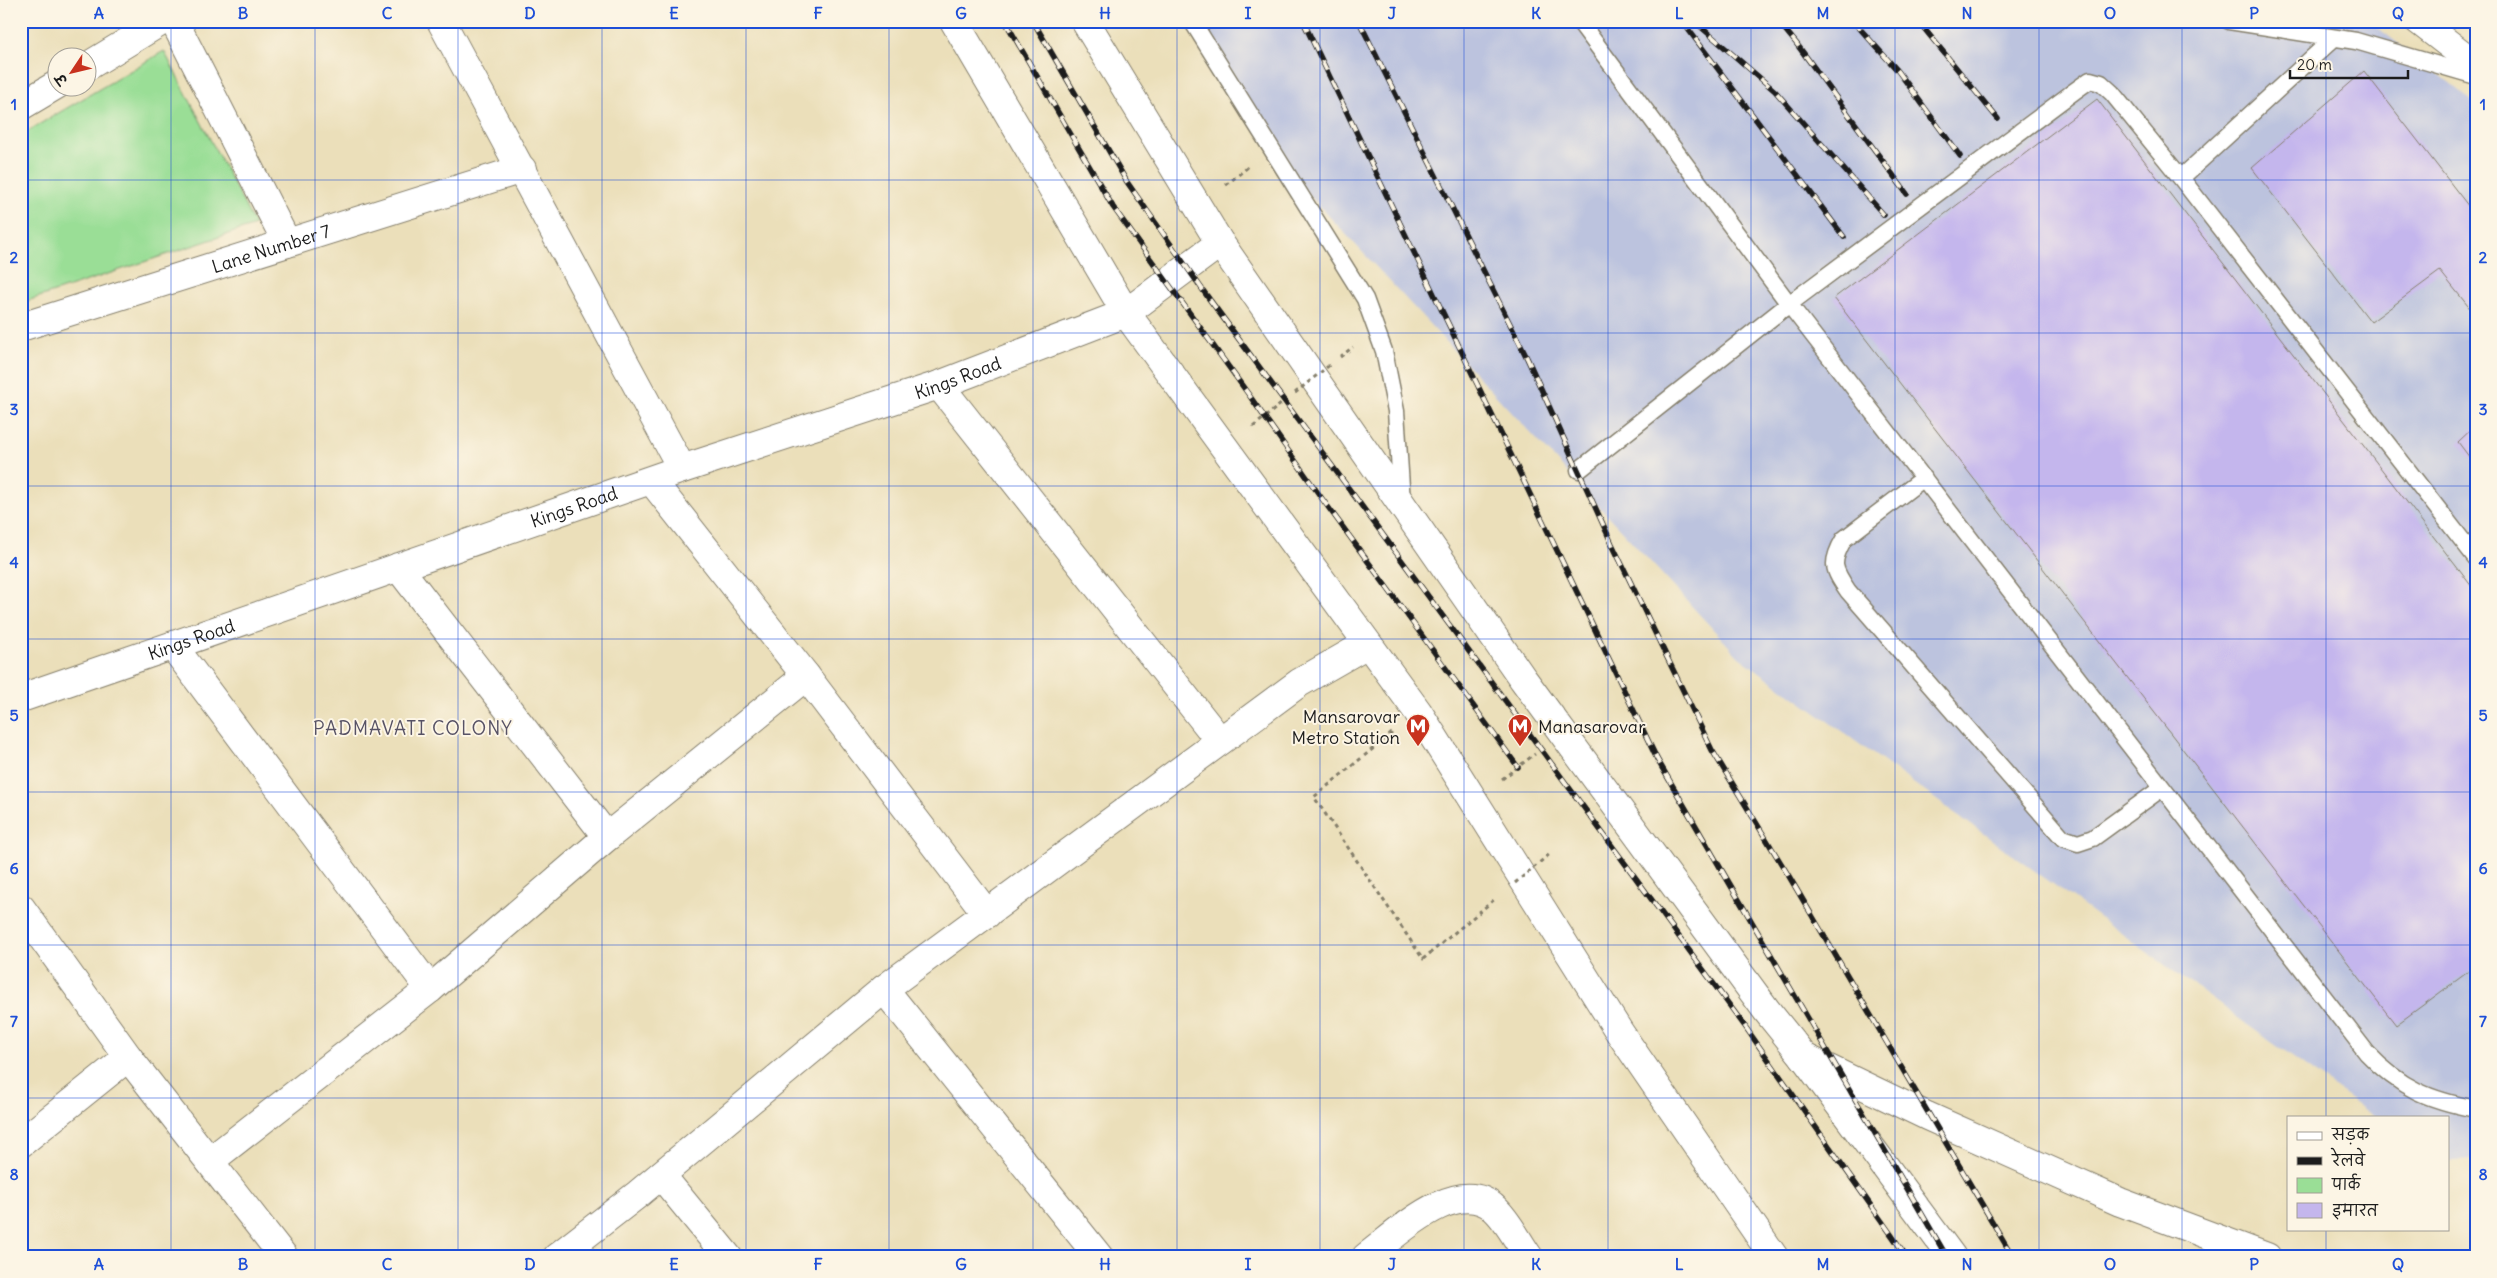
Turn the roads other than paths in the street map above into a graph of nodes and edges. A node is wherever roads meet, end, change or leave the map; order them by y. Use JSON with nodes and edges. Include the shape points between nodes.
{"nodes":[{"id":1,"x":162,"y":21,"type":"edge"},
{"id":2,"x":174,"y":21,"type":"edge"},
{"id":3,"x":441,"y":21,"type":"edge"},
{"id":4,"x":954,"y":21,"type":"edge"},
{"id":5,"x":1085,"y":21,"type":"edge"},
{"id":6,"x":1192,"y":21,"type":"edge"},
{"id":7,"x":1579,"y":21,"type":"edge"},
{"id":8,"x":2229,"y":21,"type":"edge"},
{"id":9,"x":2419,"y":21,"type":"edge"},
{"id":10,"x":2334,"y":38,"type":"junction"},
{"id":11,"x":98,"y":60,"type":"edge"},
{"id":12,"x":2476,"y":65,"type":"edge"},
{"id":13,"x":2476,"y":76,"type":"edge"},
{"id":14,"x":48,"y":90,"type":"edge"},
{"id":15,"x":21,"y":106,"type":"edge"},
{"id":16,"x":522,"y":169,"type":"junction"},
{"id":17,"x":2182,"y":178,"type":"junction"},
{"id":18,"x":287,"y":243,"type":"junction"},
{"id":19,"x":1220,"y":243,"type":"junction"},
{"id":20,"x":1789,"y":304,"type":"junction"},
{"id":21,"x":1126,"y":313,"type":"junction"},
{"id":22,"x":21,"y":327,"type":"edge"},
{"id":23,"x":939,"y":385,"type":"junction"},
{"id":24,"x":682,"y":469,"type":"junction"},
{"id":25,"x":1579,"y":470,"type":"dead end"},
{"id":26,"x":1924,"y":478,"type":"junction"},
{"id":27,"x":652,"y":480,"type":"junction"},
{"id":28,"x":1403,"y":506,"type":"junction"},
{"id":29,"x":2476,"y":558,"type":"edge"},
{"id":30,"x":398,"y":567,"type":"junction"},
{"id":31,"x":1367,"y":644,"type":"junction"},
{"id":32,"x":173,"y":646,"type":"junction"},
{"id":33,"x":806,"y":676,"type":"junction"},
{"id":34,"x":21,"y":698,"type":"edge"},
{"id":35,"x":1220,"y":741,"type":"junction"},
{"id":36,"x":2162,"y":788,"type":"junction"},
{"id":37,"x":607,"y":837,"type":"junction"},
{"id":38,"x":21,"y":908,"type":"edge"},
{"id":39,"x":987,"y":914,"type":"junction"},
{"id":40,"x":430,"y":989,"type":"junction"},
{"id":41,"x":884,"y":989,"type":"junction"},
{"id":42,"x":1804,"y":1056,"type":"junction"},
{"id":43,"x":128,"y":1057,"type":"junction"},
{"id":44,"x":2476,"y":1109,"type":"edge"},
{"id":45,"x":21,"y":1143,"type":"edge"},
{"id":46,"x":210,"y":1161,"type":"junction"},
{"id":47,"x":661,"y":1175,"type":"junction"},
{"id":48,"x":284,"y":1257,"type":"edge"},
{"id":49,"x":557,"y":1257,"type":"edge"},
{"id":50,"x":728,"y":1257,"type":"edge"},
{"id":51,"x":1099,"y":1257,"type":"edge"},
{"id":52,"x":1366,"y":1257,"type":"edge"},
{"id":53,"x":1529,"y":1257,"type":"edge"},
{"id":54,"x":1774,"y":1257,"type":"edge"},
{"id":55,"x":1952,"y":1257,"type":"edge"},
{"id":56,"x":2267,"y":1257,"type":"edge"}],
"edges":[{"from":1,"to":11,"type":"main road"},
{"from":2,"to":18,"type":"main road"},
{"from":3,"to":16,"type":"main road"},
{"from":4,"to":21,"type":"main road"},
{"from":5,"to":19,"type":"main road"},
{"from":6,"to":28,"type":"lane","via":[[1364,299],[1384,351],[1396,412]]},
{"from":7,"to":20,"type":"lane"},
{"from":8,"to":10,"type":"lane"},
{"from":9,"to":12,"type":"main road"},
{"from":10,"to":13,"type":"lane","via":[[2356,41]]},
{"from":10,"to":17,"type":"lane"},
{"from":14,"to":15,"type":"main road"},
{"from":16,"to":18,"type":"main road","name":"Lane Number 7"},
{"from":16,"to":24,"type":"main road"},
{"from":17,"to":20,"type":"lane","via":[[2112,92],[2101,83],[2090,80]]},
{"from":17,"to":29,"type":"lane"},
{"from":18,"to":22,"type":"main road","name":"Lane Number 7"},
{"from":19,"to":21,"type":"main road","name":"Kings Road"},
{"from":19,"to":28,"type":"main road"},
{"from":20,"to":25,"type":"lane"},
{"from":20,"to":26,"type":"lane"},
{"from":21,"to":23,"type":"main road","name":"Kings Road"},
{"from":21,"to":31,"type":"main road"},
{"from":23,"to":24,"type":"main road","name":"Kings Road"},
{"from":23,"to":35,"type":"main road"},
{"from":24,"to":27,"type":"main road","name":"Kings Road"},
{"from":26,"to":36,"type":"lane"},
{"from":26,"to":36,"type":"lane","via":[[1844,539],[1836,554],[1834,571],[1848,591],[2063,838],[2078,843],[2093,838]]},
{"from":27,"to":30,"type":"main road","name":"Kings Road"},
{"from":27,"to":33,"type":"main road"},
{"from":28,"to":42,"type":"main road","via":[[1523,679],[1761,1003]]},
{"from":30,"to":32,"type":"main road","name":"Kings Road"},
{"from":30,"to":37,"type":"main road"},
{"from":31,"to":35,"type":"main road","via":[[1299,683]]},
{"from":31,"to":54,"type":"main road","via":[[1418,712],[1620,1033]]},
{"from":32,"to":34,"type":"main road","name":"Kings Road"},
{"from":32,"to":40,"type":"main road"},
{"from":33,"to":37,"type":"main road"},
{"from":33,"to":39,"type":"main road"},
{"from":35,"to":39,"type":"main road"},
{"from":36,"to":44,"type":"lane","via":[[2367,1053],[2388,1074],[2411,1089],[2443,1102]]},
{"from":37,"to":40,"type":"main road"},
{"from":38,"to":43,"type":"main road"},
{"from":39,"to":41,"type":"main road"},
{"from":40,"to":46,"type":"main road"},
{"from":41,"to":47,"type":"main road"},
{"from":41,"to":51,"type":"main road"},
{"from":42,"to":55,"type":"main road"},
{"from":42,"to":56,"type":"main road","via":[[1927,1116],[2120,1202]]},
{"from":43,"to":45,"type":"main road"},
{"from":43,"to":46,"type":"main road"},
{"from":46,"to":48,"type":"main road"},
{"from":47,"to":49,"type":"main road"},
{"from":47,"to":50,"type":"main road"},
{"from":52,"to":53,"type":"main road","via":[[1438,1205],[1456,1198],[1478,1199],[1495,1209]]}]}
